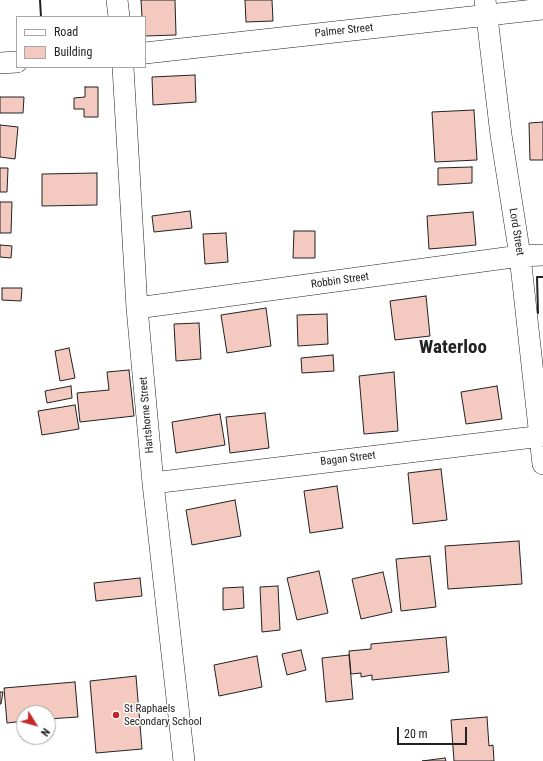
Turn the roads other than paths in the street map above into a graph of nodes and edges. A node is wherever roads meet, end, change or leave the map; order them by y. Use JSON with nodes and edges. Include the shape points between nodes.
{"nodes":[{"id":1,"x":117,"y":0,"type":"edge"},
{"id":2,"x":486,"y":7,"type":"edge"},
{"id":3,"x":543,"y":9,"type":"edge"},
{"id":4,"x":119,"y":16,"type":"edge"},
{"id":5,"x":146,"y":53,"type":"edge"},
{"id":6,"x":16,"y":62,"type":"edge"},
{"id":7,"x":0,"y":63,"type":"edge"},
{"id":8,"x":123,"y":68,"type":"edge"},
{"id":9,"x":543,"y":255,"type":"edge"},
{"id":10,"x":520,"y":256,"type":"junction"},
{"id":11,"x":137,"y":308,"type":"junction"},
{"id":12,"x":542,"y":436,"type":"edge"},
{"id":13,"x":543,"y":464,"type":"edge"},
{"id":14,"x":153,"y":483,"type":"junction"},
{"id":15,"x":184,"y":761,"type":"edge"}],
"edges":[{"from":1,"to":4,"type":"street"},
{"from":2,"to":3,"type":"street","name":"Palmer Street"},
{"from":2,"to":5,"type":"street","name":"Palmer Street"},
{"from":2,"to":10,"type":"street","name":"Lord Street","via":[[501,135]]},
{"from":6,"to":7,"type":"street"},
{"from":8,"to":11,"type":"street","name":"Hartshorne Street"},
{"from":9,"to":10,"type":"street","name":"Robbin Street"},
{"from":10,"to":11,"type":"street","name":"Robbin Street"},
{"from":10,"to":12,"type":"street","name":"Lord Street"},
{"from":11,"to":14,"type":"street","name":"Hartshorne Street"},
{"from":12,"to":13,"type":"street","name":"Lord Street"},
{"from":12,"to":14,"type":"street","name":"Bagan Street"},
{"from":14,"to":15,"type":"street","name":"Hartshorne Street"}]}
